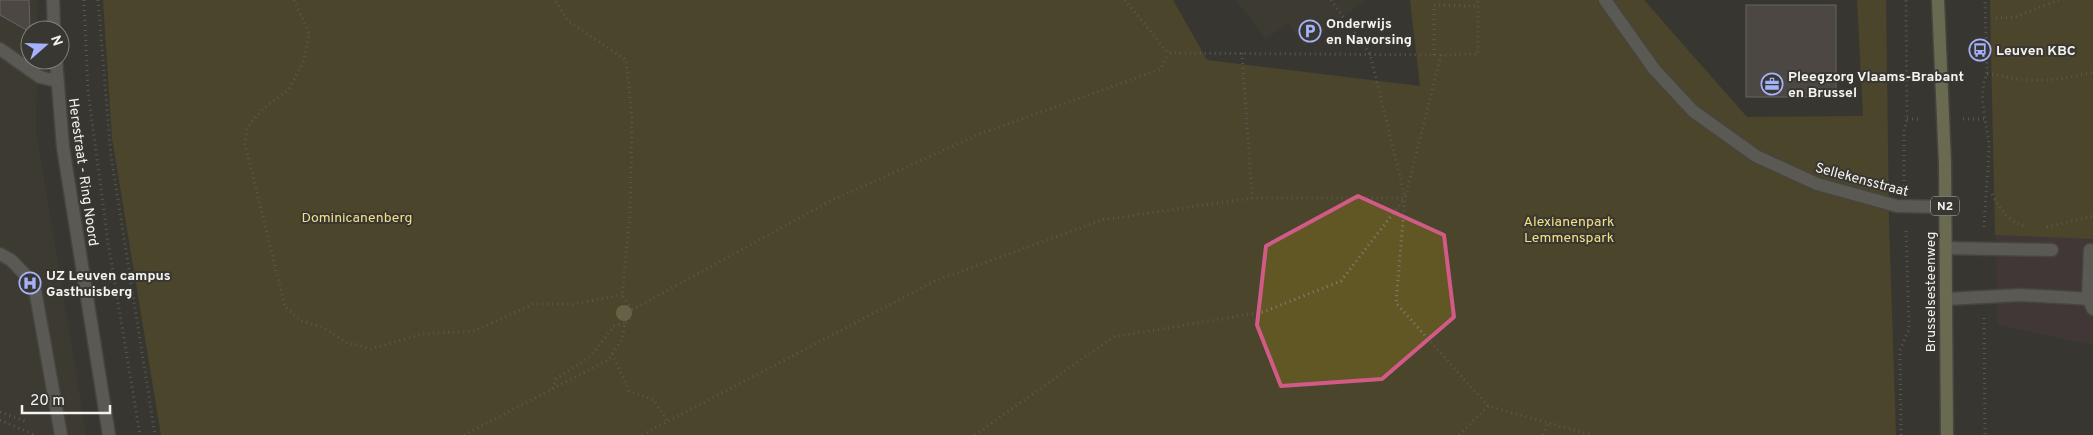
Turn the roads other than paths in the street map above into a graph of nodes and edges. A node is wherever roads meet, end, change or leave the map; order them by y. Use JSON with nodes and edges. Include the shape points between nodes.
{"nodes":[{"id":1,"x":53,"y":0,"type":"edge"},
{"id":2,"x":1605,"y":0,"type":"edge"},
{"id":3,"x":1938,"y":0,"type":"edge"},
{"id":4,"x":54,"y":20,"type":"edge"},
{"id":5,"x":0,"y":49,"type":"edge"},
{"id":6,"x":56,"y":70,"type":"edge"},
{"id":7,"x":57,"y":81,"type":"junction"},
{"id":8,"x":1945,"y":207,"type":"junction"},
{"id":9,"x":1946,"y":248,"type":"junction"},
{"id":10,"x":2052,"y":250,"type":"dead end"},
{"id":11,"x":2090,"y":250,"type":"dead end"},
{"id":12,"x":0,"y":254,"type":"edge"},
{"id":13,"x":1946,"y":299,"type":"junction"},
{"id":14,"x":2091,"y":302,"type":"edge"},
{"id":15,"x":61,"y":435,"type":"edge"},
{"id":16,"x":109,"y":435,"type":"edge"},
{"id":17,"x":1947,"y":435,"type":"edge"}],
"edges":[{"from":1,"to":4,"type":"street"},
{"from":2,"to":8,"type":"street","name":"Sellekensstraat","via":[[1654,68],[1693,111],[1756,156],[1817,184],[1904,207]]},
{"from":3,"to":8,"type":"main road","name":"Brusselsesteenweg","number":"N2"},
{"from":5,"to":7,"type":"street","via":[[40,76]]},
{"from":6,"to":7,"type":"street","name":"Herestraat - Ring Noord"},
{"from":7,"to":16,"type":"street","name":"Herestraat - Ring Noord","via":[[63,147]]},
{"from":8,"to":9,"type":"main road","name":"Brusselsesteenweg","number":"N2"},
{"from":9,"to":10,"type":"street"},
{"from":9,"to":13,"type":"main road","name":"Brusselsesteenweg","number":"N2"},
{"from":11,"to":14,"type":"street"},
{"from":12,"to":15,"type":"street","via":[[34,284]]},
{"from":13,"to":14,"type":"street","via":[[2021,294]]},
{"from":13,"to":17,"type":"main road","name":"Brusselsesteenweg","number":"N2"}]}
